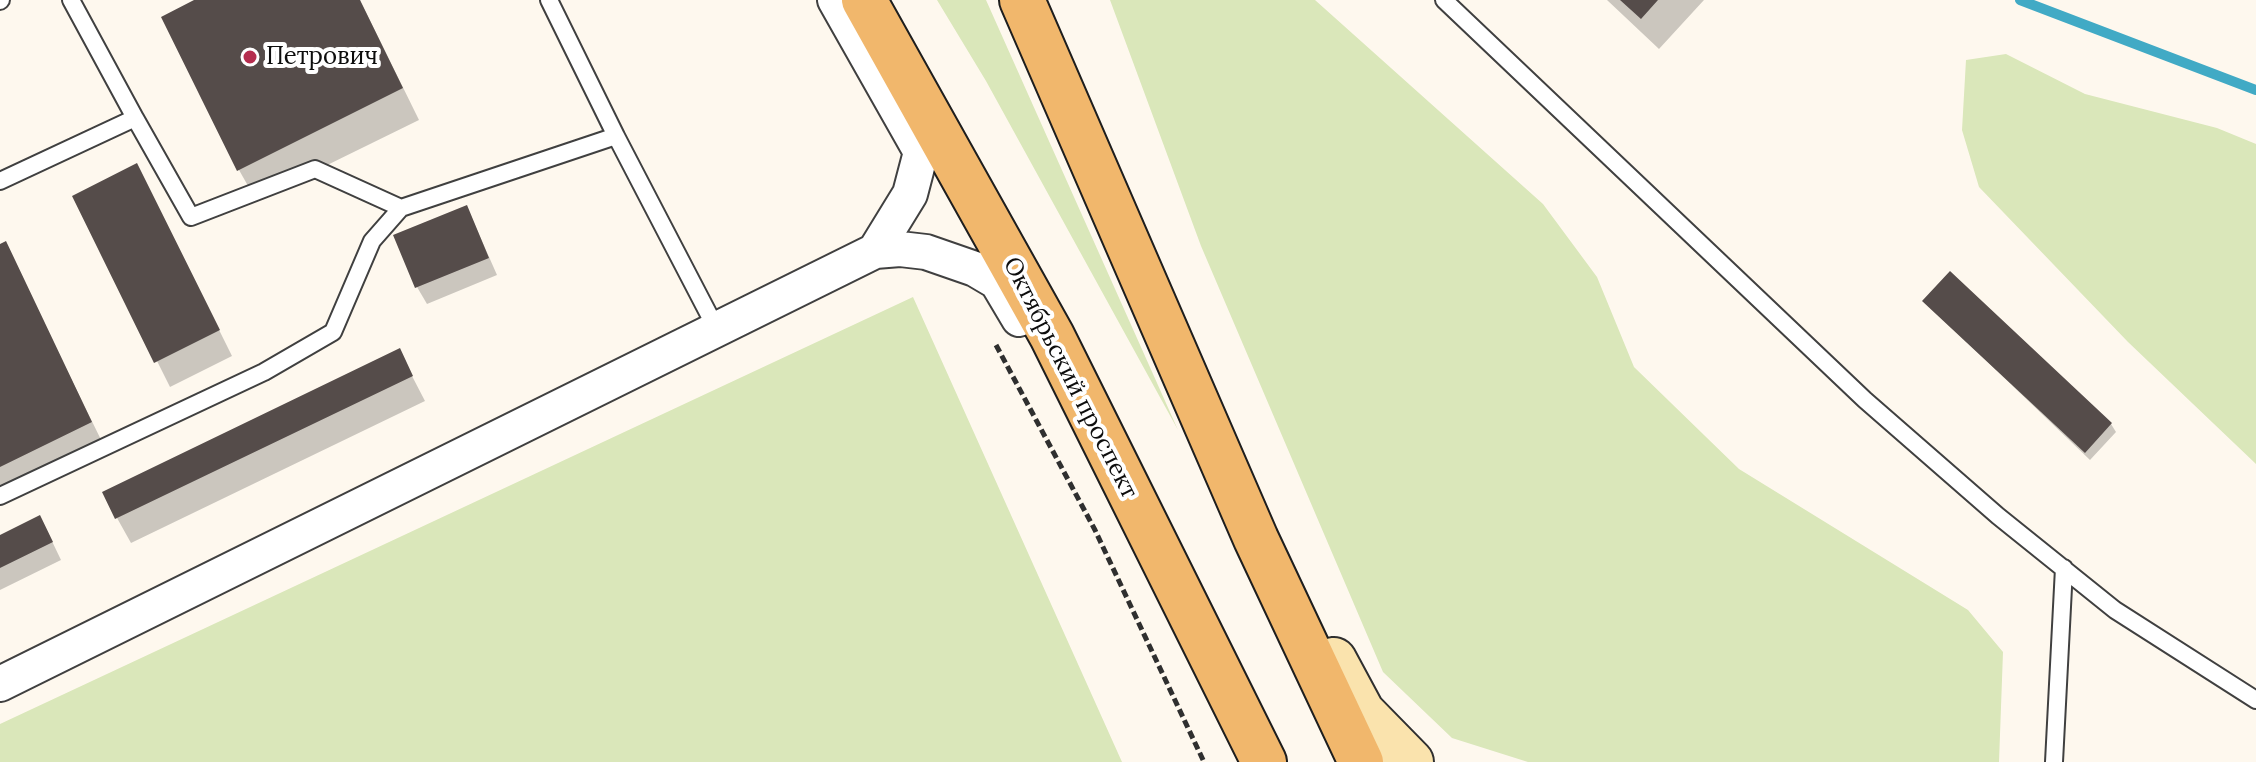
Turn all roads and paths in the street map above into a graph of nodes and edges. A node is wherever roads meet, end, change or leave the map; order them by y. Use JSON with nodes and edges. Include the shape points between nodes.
{"nodes":[{"id":1,"x":71,"y":0,"type":"edge"},
{"id":2,"x":549,"y":0,"type":"edge"},
{"id":3,"x":835,"y":0,"type":"edge"},
{"id":4,"x":864,"y":0,"type":"edge"},
{"id":5,"x":1022,"y":0,"type":"edge"},
{"id":6,"x":1444,"y":0,"type":"edge"},
{"id":7,"x":135,"y":118,"type":"junction"},
{"id":8,"x":616,"y":136,"type":"junction"},
{"id":9,"x":0,"y":181,"type":"edge"},
{"id":10,"x":401,"y":208,"type":"junction"},
{"id":11,"x":875,"y":251,"type":"junction"},
{"id":12,"x":718,"y":332,"type":"junction"},
{"id":13,"x":994,"y":341,"type":"dead end"},
{"id":14,"x":1107,"y":447,"type":"junction"},
{"id":15,"x":0,"y":496,"type":"edge"},
{"id":16,"x":1256,"y":539,"type":"junction"},
{"id":17,"x":2064,"y":568,"type":"junction"},
{"id":18,"x":0,"y":684,"type":"edge"},
{"id":19,"x":2256,"y":700,"type":"edge"},
{"id":20,"x":1204,"y":762,"type":"edge"},
{"id":21,"x":1264,"y":762,"type":"edge"},
{"id":22,"x":1361,"y":762,"type":"edge"},
{"id":23,"x":1411,"y":762,"type":"edge"},
{"id":24,"x":2054,"y":762,"type":"edge"}],
"edges":[{"from":1,"to":7,"type":"lane"},
{"from":2,"to":8,"type":"lane"},
{"from":3,"to":11,"type":"street","via":[[921,152],[910,194]]},
{"from":4,"to":14,"type":"main road","name":"Октябрьский проспект","via":[[1045,322]]},
{"from":5,"to":16,"type":"main road"},
{"from":6,"to":17,"type":"lane","via":[[1865,400]]},
{"from":7,"to":9,"type":"lane"},
{"from":7,"to":10,"type":"lane","via":[[191,217],[315,169]]},
{"from":8,"to":10,"type":"lane"},
{"from":8,"to":12,"type":"lane"},
{"from":10,"to":15,"type":"lane","via":[[372,241],[333,332],[264,372]]},
{"from":11,"to":12,"type":"street"},
{"from":11,"to":14,"type":"street","via":[[926,252],[997,282],[1071,422]]},
{"from":12,"to":18,"type":"street"},
{"from":13,"to":20,"type":"path","via":[[1095,530]]},
{"from":14,"to":21,"type":"main road","name":"Октябрьский проспект"},
{"from":16,"to":22,"type":"main road"},
{"from":16,"to":23,"type":"main road","via":[[1304,599],[1362,712]]},
{"from":17,"to":19,"type":"lane","via":[[2115,610]]},
{"from":17,"to":24,"type":"lane"}]}
